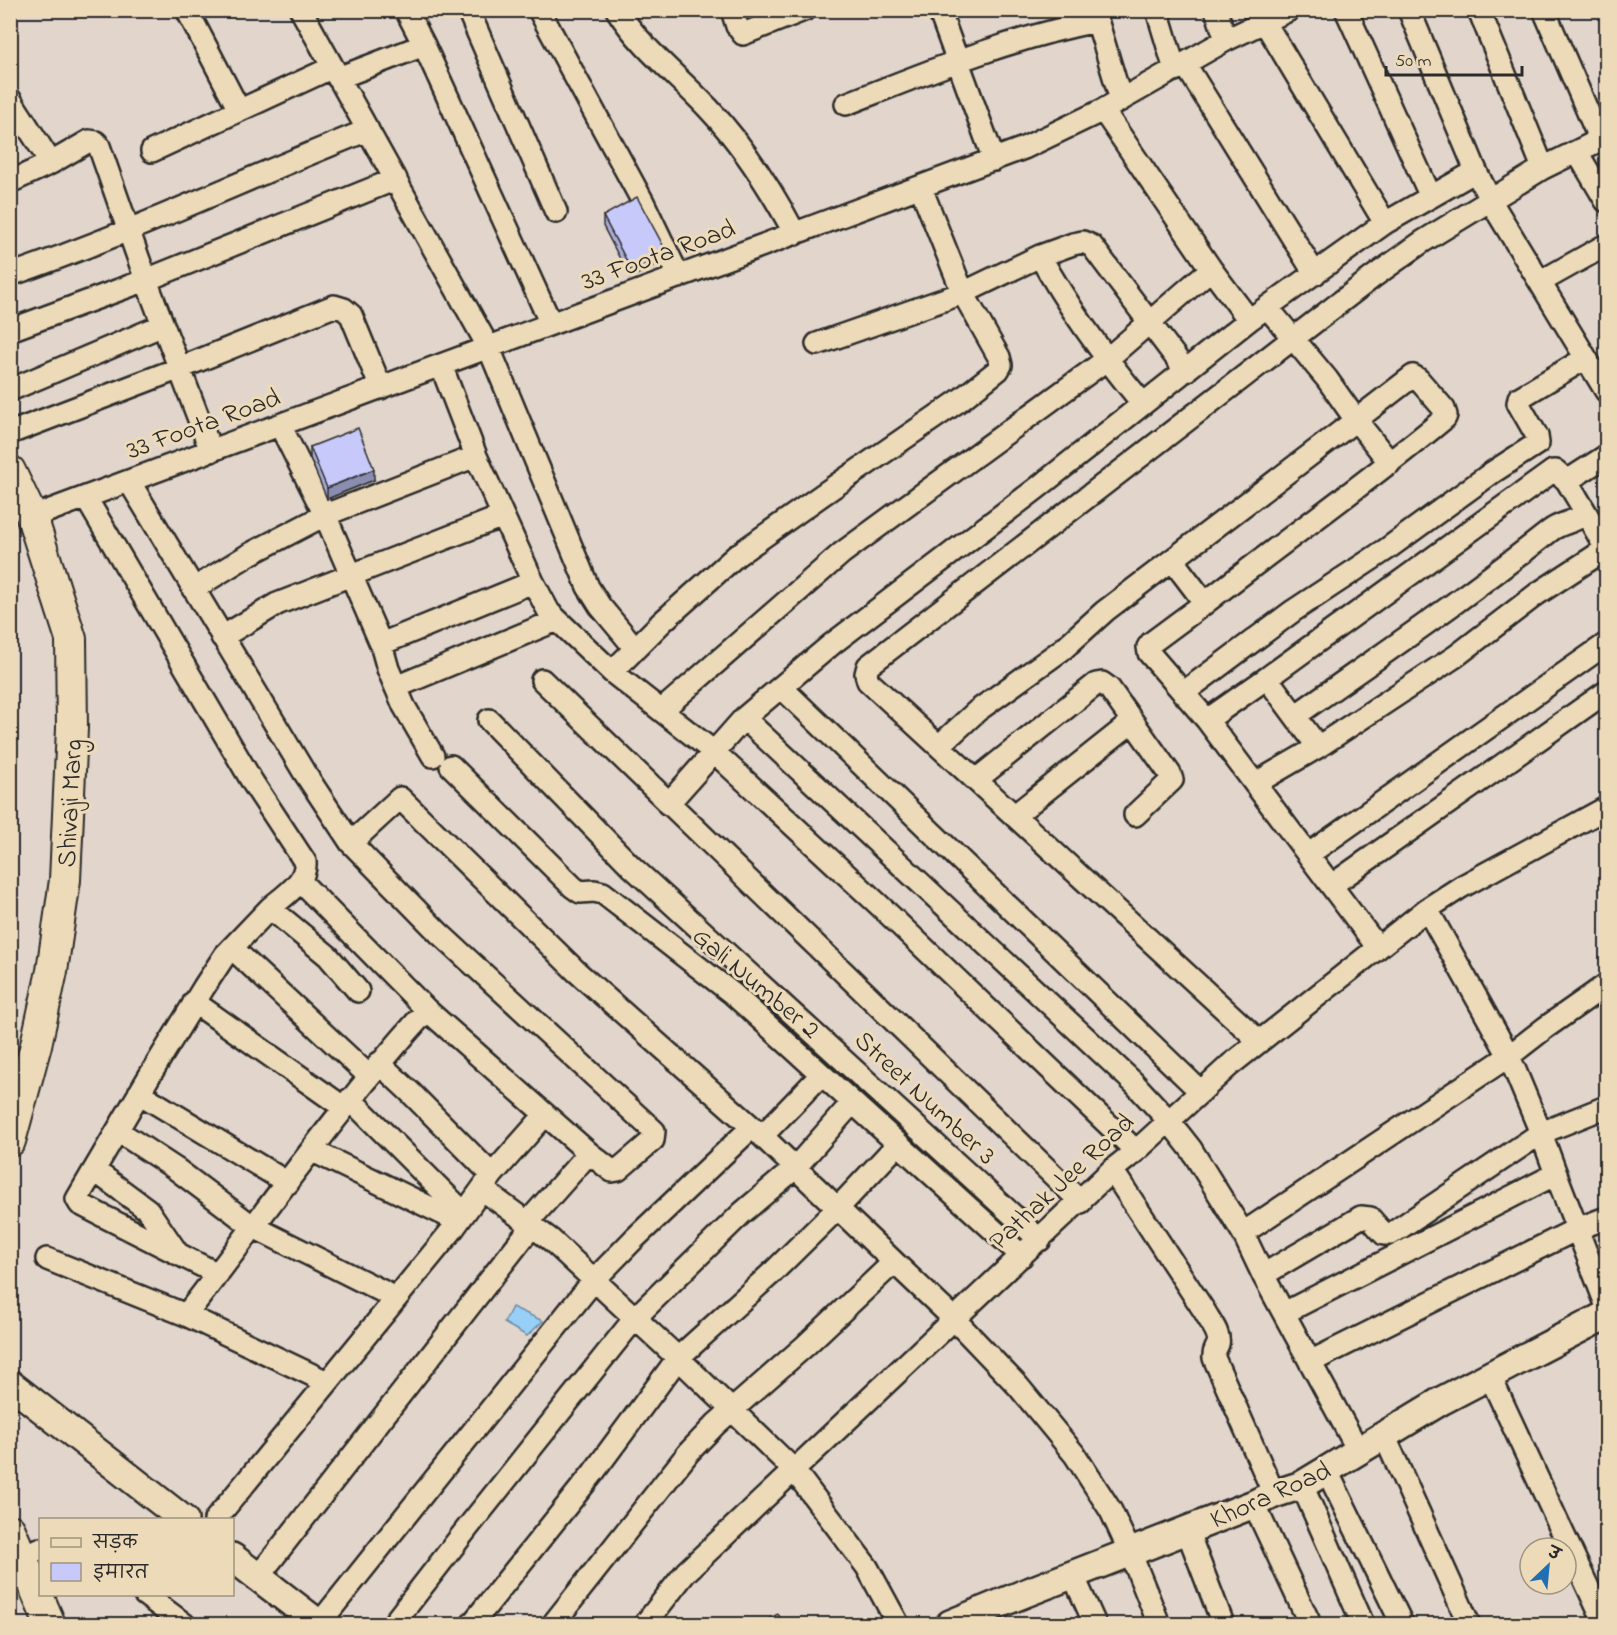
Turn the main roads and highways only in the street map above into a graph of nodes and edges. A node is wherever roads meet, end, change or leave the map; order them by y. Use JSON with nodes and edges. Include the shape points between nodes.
{"nodes":[{"id":1,"x":10,"y":471,"type":"edge"},
{"id":2,"x":10,"y":1141,"type":"edge"},
{"id":3,"x":24,"y":1545,"type":"edge"},
{"id":4,"x":39,"y":1591,"type":"edge"},
{"id":5,"x":41,"y":1596,"type":"edge"},
{"id":6,"x":50,"y":1624,"type":"edge"}],
"edges":[{"from":1,"to":2,"type":"main road","name":"Shivaji Marg","via":[[32,517],[72,639],[65,880],[52,971]]},
{"from":3,"to":4,"type":"main road"},
{"from":5,"to":6,"type":"main road"}]}
